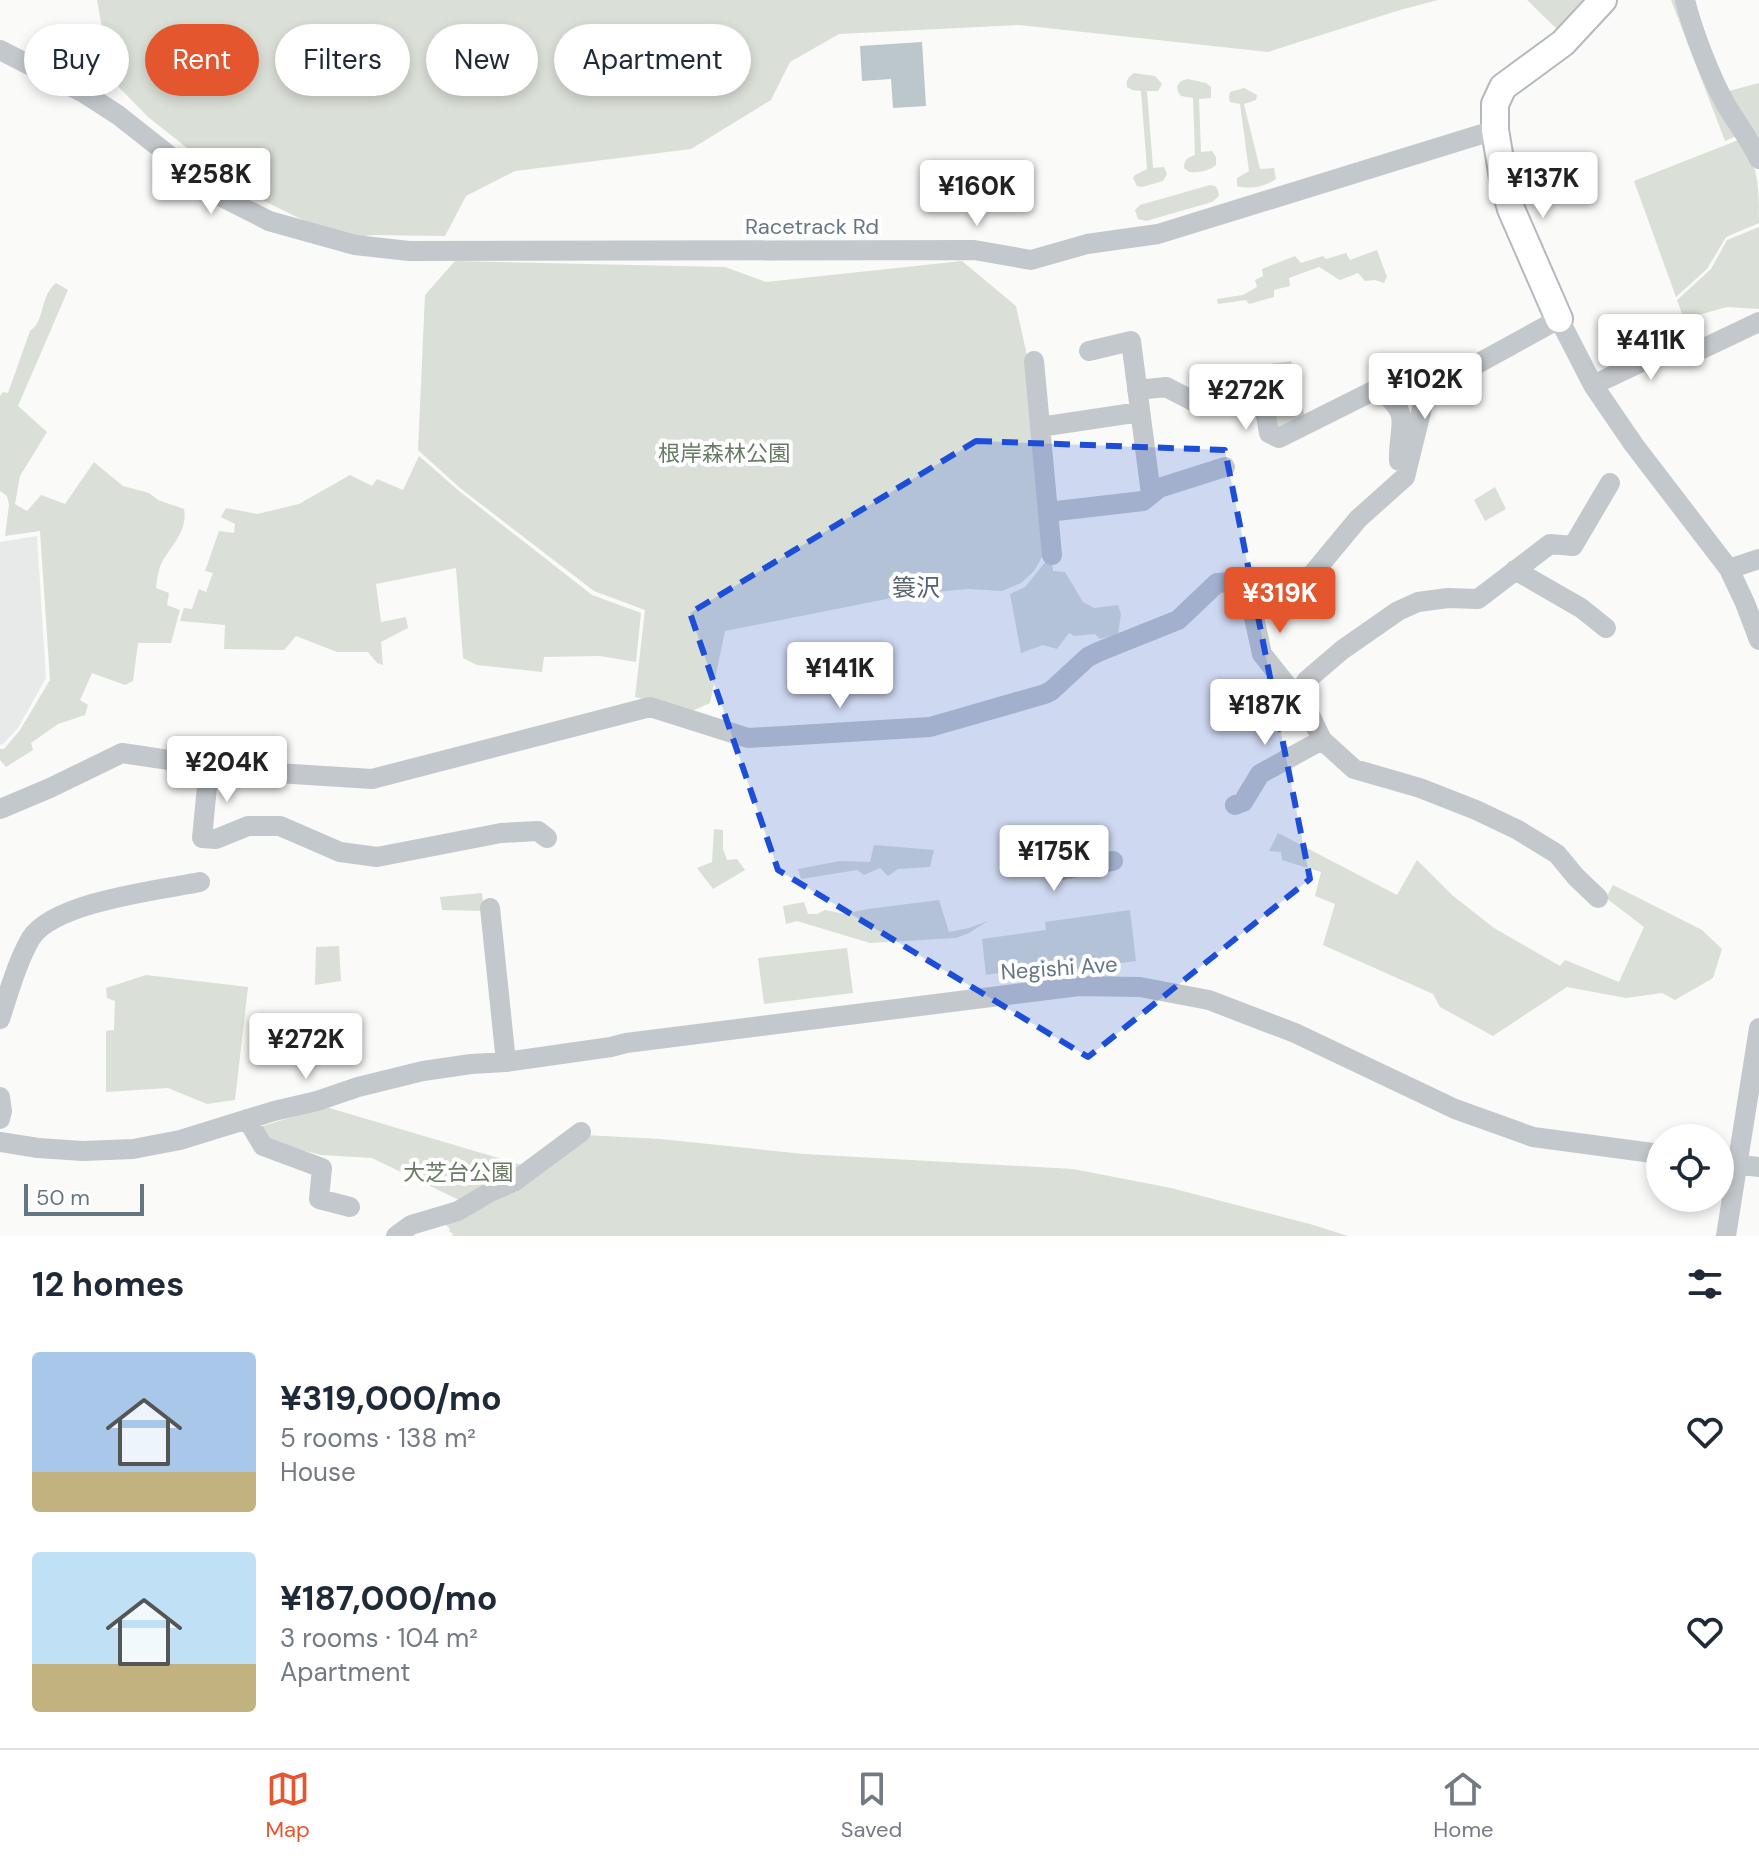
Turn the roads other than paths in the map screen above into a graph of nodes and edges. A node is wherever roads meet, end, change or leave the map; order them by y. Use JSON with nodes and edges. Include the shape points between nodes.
{"nodes":[{"id":1,"x":1603,"y":0,"type":"edge"},
{"id":2,"x":1685,"y":0,"type":"edge"},
{"id":3,"x":0,"y":50,"type":"edge"},
{"id":4,"x":1485,"y":132,"type":"junction"},
{"id":5,"x":1759,"y":159,"type":"edge"},
{"id":6,"x":1559,"y":319,"type":"junction"},
{"id":7,"x":1759,"y":322,"type":"edge"},
{"id":8,"x":1089,"y":351,"type":"dead end"},
{"id":9,"x":1034,"y":361,"type":"dead end"},
{"id":10,"x":1593,"y":385,"type":"junction"},
{"id":11,"x":1137,"y":390,"type":"junction"},
{"id":12,"x":1140,"y":412,"type":"junction"},
{"id":13,"x":1040,"y":427,"type":"junction"},
{"id":14,"x":1225,"y":467,"type":"dead end"},
{"id":15,"x":1399,"y":482,"type":"junction"},
{"id":16,"x":1610,"y":483,"type":"dead end"},
{"id":17,"x":1151,"y":494,"type":"junction"},
{"id":18,"x":1048,"y":512,"type":"junction"},
{"id":19,"x":1052,"y":555,"type":"dead end"},
{"id":20,"x":1759,"y":559,"type":"edge"},
{"id":21,"x":1729,"y":569,"type":"junction"},
{"id":22,"x":1515,"y":570,"type":"junction"},
{"id":23,"x":1246,"y":581,"type":"junction"},
{"id":24,"x":1606,"y":628,"type":"dead end"},
{"id":25,"x":1759,"y":640,"type":"edge"},
{"id":26,"x":1303,"y":700,"type":"junction"},
{"id":27,"x":1322,"y":740,"type":"junction"},
{"id":28,"x":209,"y":766,"type":"junction"},
{"id":29,"x":1235,"y":805,"type":"dead end"},
{"id":30,"x":0,"y":809,"type":"edge"},
{"id":31,"x":1045,"y":835,"type":"dead end"},
{"id":32,"x":547,"y":838,"type":"dead end"},
{"id":33,"x":1113,"y":861,"type":"dead end"},
{"id":34,"x":200,"y":882,"type":"dead end"},
{"id":35,"x":1598,"y":898,"type":"dead end"},
{"id":36,"x":490,"y":908,"type":"dead end"},
{"id":37,"x":0,"y":1019,"type":"edge"},
{"id":38,"x":1759,"y":1028,"type":"edge"},
{"id":39,"x":506,"y":1062,"type":"junction"},
{"id":40,"x":0,"y":1097,"type":"edge"},
{"id":41,"x":0,"y":1119,"type":"edge"},
{"id":42,"x":247,"y":1119,"type":"junction"},
{"id":43,"x":581,"y":1132,"type":"dead end"},
{"id":44,"x":1734,"y":1138,"type":"edge"},
{"id":45,"x":0,"y":1142,"type":"edge"},
{"id":46,"x":1646,"y":1152,"type":"edge"},
{"id":47,"x":1734,"y":1165,"type":"edge"},
{"id":48,"x":1759,"y":1167,"type":"edge"},
{"id":49,"x":350,"y":1207,"type":"dead end"},
{"id":50,"x":1727,"y":1212,"type":"edge"},
{"id":51,"x":396,"y":1236,"type":"edge"},
{"id":52,"x":1726,"y":1236,"type":"edge"}],
"edges":[{"from":1,"to":4,"type":"street","via":[[1563,43],[1503,87]]},
{"from":2,"to":5,"type":"street","via":[[1712,75]]},
{"from":3,"to":4,"type":"street","name":"Racetrack Rd","via":[[84,93],[222,197],[269,221],[355,245],[409,251],[974,250],[1031,260],[1087,244],[1158,234]]},
{"from":4,"to":6,"type":"street","via":[[1511,209]]},
{"from":6,"to":10,"type":"street"},
{"from":6,"to":15,"type":"street","via":[[1426,392],[1405,477]]},
{"from":7,"to":10,"type":"street","via":[[1702,349],[1667,350]]},
{"from":8,"to":11,"type":"street","via":[[1131,341]]},
{"from":9,"to":13,"type":"street"},
{"from":10,"to":21,"type":"street"},
{"from":11,"to":12,"type":"street"},
{"from":11,"to":15,"type":"street","via":[[1166,387],[1197,403],[1262,393],[1269,433],[1279,438],[1379,388],[1403,416]]},
{"from":12,"to":13,"type":"street"},
{"from":12,"to":17,"type":"street"},
{"from":13,"to":18,"type":"street"},
{"from":14,"to":17,"type":"street"},
{"from":15,"to":23,"type":"street","via":[[1358,519],[1310,577]]},
{"from":16,"to":22,"type":"street","via":[[1573,546],[1550,544]]},
{"from":17,"to":18,"type":"street","via":[[1143,501]]},
{"from":18,"to":19,"type":"street"},
{"from":20,"to":21,"type":"street"},
{"from":21,"to":25,"type":"street"},
{"from":22,"to":24,"type":"street"},
{"from":22,"to":26,"type":"street","via":[[1478,599],[1418,602],[1398,611],[1307,680]]},
{"from":23,"to":26,"type":"street","via":[[1262,654]]},
{"from":23,"to":28,"type":"street","via":[[1217,583],[1178,620],[1088,657],[1045,694],[930,727],[748,738],[650,707],[372,779]]},
{"from":26,"to":27,"type":"street"},
{"from":27,"to":29,"type":"street","via":[[1260,774],[1243,802]]},
{"from":27,"to":35,"type":"street","via":[[1354,769],[1420,788],[1518,830],[1557,854]]},
{"from":28,"to":30,"type":"street","via":[[122,753]]},
{"from":28,"to":32,"type":"street","via":[[202,838],[216,839],[248,826],[280,826],[340,852],[377,857],[501,833],[538,831]]},
{"from":31,"to":33,"type":"street","via":[[1056,871]]},
{"from":34,"to":37,"type":"street","via":[[82,906],[47,922],[32,936]]},
{"from":36,"to":39,"type":"street"},
{"from":38,"to":44,"type":"street"},
{"from":39,"to":42,"type":"street","name":"Negishi Ave","via":[[423,1071]]},
{"from":39,"to":46,"type":"street","name":"Negishi Ave","via":[[1079,986],[1140,987],[1209,1000],[1267,1022],[1455,1109],[1533,1137]]},
{"from":40,"to":41,"type":"street"},
{"from":42,"to":45,"type":"street","name":"Negishi Ave","via":[[133,1149]]},
{"from":42,"to":49,"type":"street","via":[[263,1146],[322,1168],[319,1199]]},
{"from":43,"to":51,"type":"street","via":[[515,1181]]},
{"from":47,"to":48,"type":"street"},
{"from":50,"to":52,"type":"street"}]}
